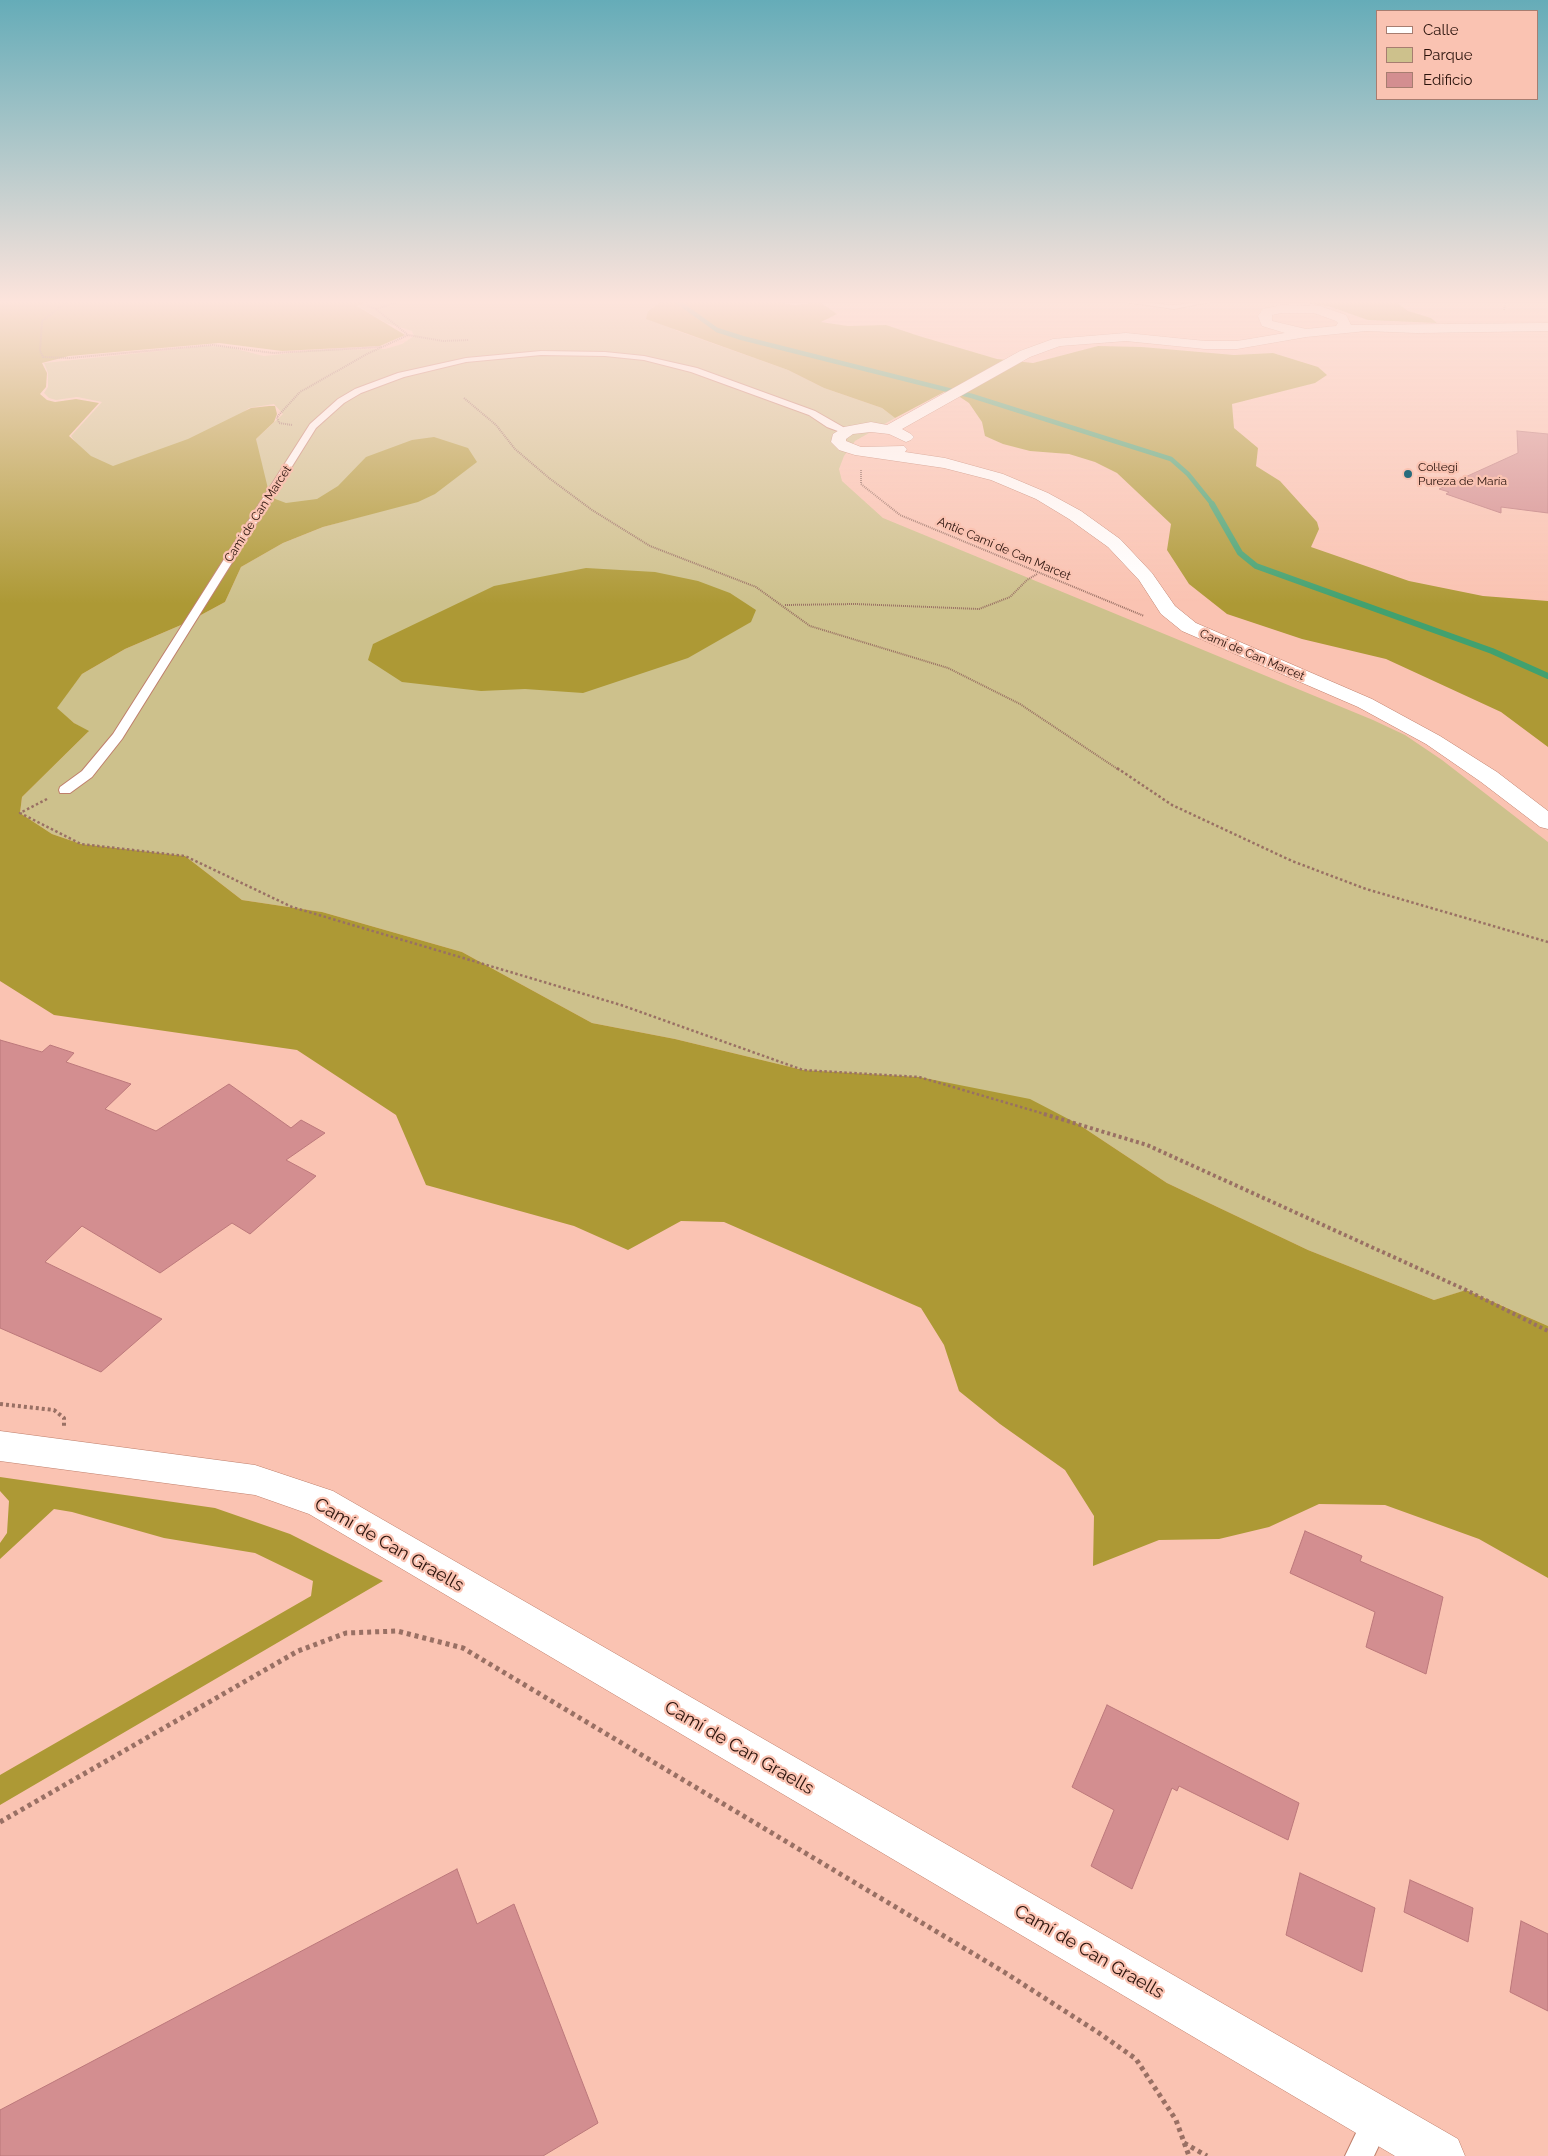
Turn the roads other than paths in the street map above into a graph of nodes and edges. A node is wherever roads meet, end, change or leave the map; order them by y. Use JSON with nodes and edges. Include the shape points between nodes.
{"nodes":[{"id":1,"x":339,"y":403,"type":"edge"},
{"id":2,"x":783,"y":403,"type":"edge"},
{"id":3,"x":937,"y":403,"type":"edge"},
{"id":4,"x":890,"y":429,"type":"junction"},
{"id":5,"x":846,"y":431,"type":"junction"},
{"id":6,"x":907,"y":439,"type":"junction"},
{"id":7,"x":881,"y":453,"type":"junction"},
{"id":8,"x":945,"y":463,"type":"junction"},
{"id":9,"x":65,"y":790,"type":"road end"},
{"id":10,"x":1548,"y":822,"type":"edge"},
{"id":11,"x":0,"y":1446,"type":"edge"},
{"id":12,"x":1374,"y":2138,"type":"edge"},
{"id":13,"x":1359,"y":2156,"type":"edge"},
{"id":14,"x":1441,"y":2156,"type":"edge"}],
"edges":[{"from":1,"to":9,"type":"lane","name":"Camí de Can Marcet","via":[[313,426],[118,736],[87,774]]},
{"from":2,"to":5,"type":"lane","name":"Camí de Can Marcet"},
{"from":3,"to":4,"type":"street"},
{"from":4,"to":5,"type":"street","via":[[871,427]]},
{"from":4,"to":6,"type":"street","name":"Camí de Can Marcet"},
{"from":5,"to":7,"type":"street","name":"Camí de Can Marcet","via":[[838,438],[844,447]]},
{"from":6,"to":7,"type":"street","via":[[900,448]]},
{"from":6,"to":8,"type":"street","name":"Camí de Can Marcet"},
{"from":7,"to":8,"type":"street","name":"Camí de Can Marcet"},
{"from":8,"to":10,"type":"street","name":"Camí de Can Marcet","via":[[997,477],[1042,496],[1075,515],[1114,543],[1146,577],[1168,610],[1189,628],[1365,703],[1433,740]]},
{"from":11,"to":12,"type":"street","name":"Camí de Can Graells","via":[[255,1480],[320,1502]]},
{"from":12,"to":13,"type":"lane"},
{"from":12,"to":14,"type":"street","name":"Camí de Can Graells"}]}
